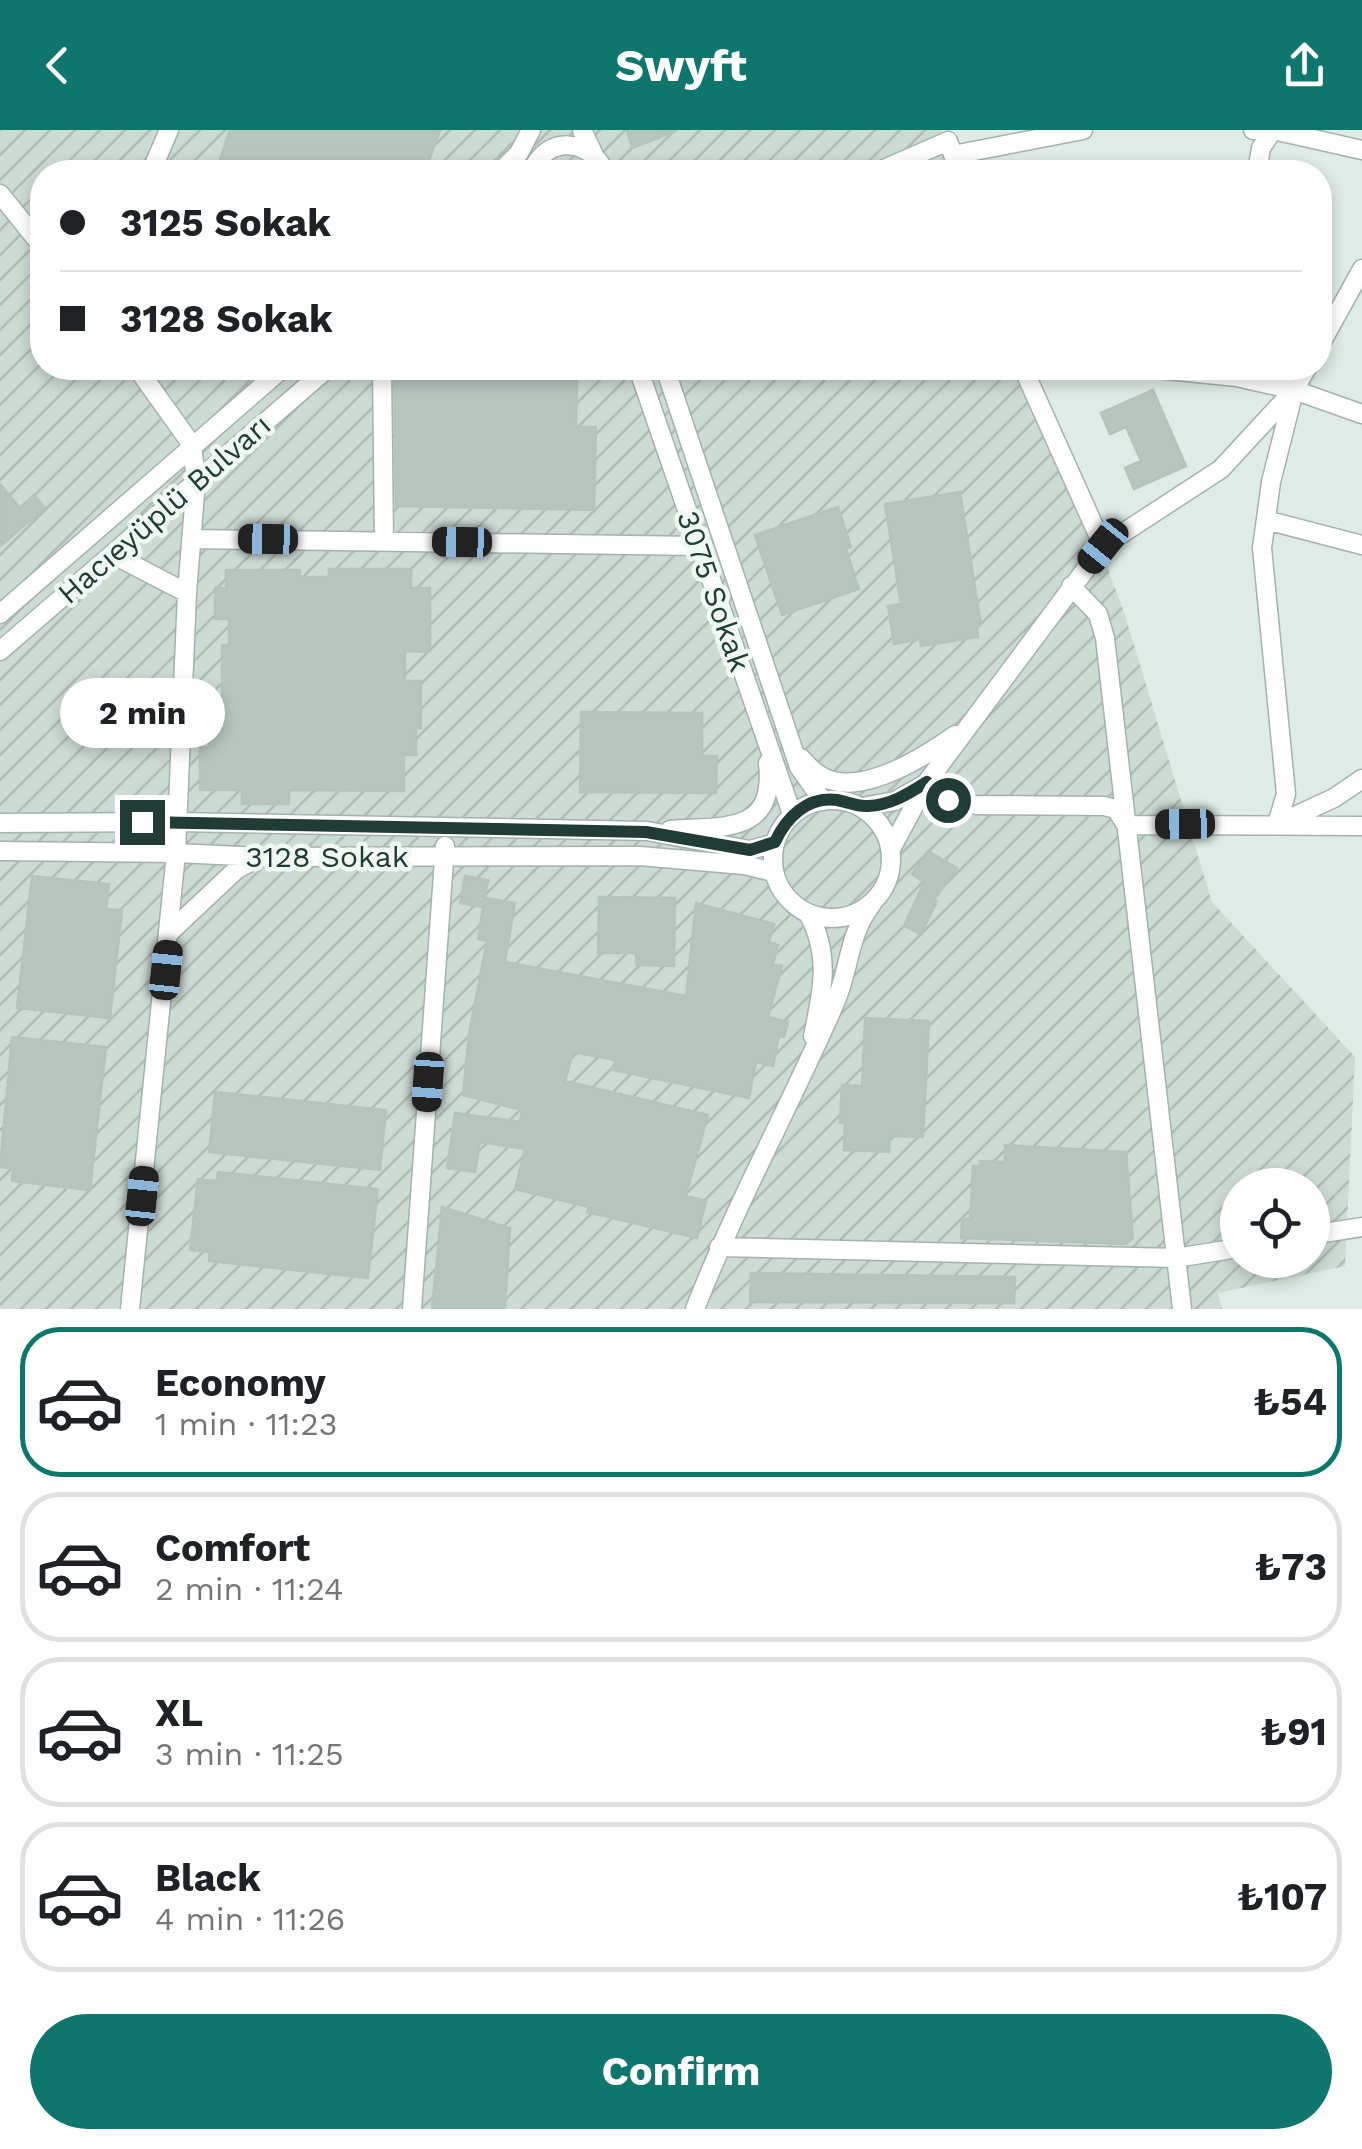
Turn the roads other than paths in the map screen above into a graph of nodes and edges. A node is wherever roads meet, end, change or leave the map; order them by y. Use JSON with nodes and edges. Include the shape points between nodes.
{"nodes":[{"id":1,"x":170,"y":130,"type":"edge"},
{"id":2,"x":531,"y":130,"type":"edge"},
{"id":3,"x":582,"y":130,"type":"edge"},
{"id":4,"x":1083,"y":130,"type":"edge"},
{"id":5,"x":1253,"y":130,"type":"edge"},
{"id":6,"x":1273,"y":130,"type":"edge"},
{"id":7,"x":1006,"y":136,"type":"edge"},
{"id":8,"x":555,"y":139,"type":"edge"},
{"id":9,"x":951,"y":150,"type":"edge"},
{"id":10,"x":1362,"y":150,"type":"edge"},
{"id":11,"x":593,"y":153,"type":"junction"},
{"id":12,"x":156,"y":160,"type":"edge"},
{"id":13,"x":512,"y":160,"type":"edge"},
{"id":14,"x":539,"y":160,"type":"edge"},
{"id":15,"x":597,"y":160,"type":"edge"},
{"id":16,"x":917,"y":160,"type":"edge"},
{"id":17,"x":1259,"y":160,"type":"edge"},
{"id":18,"x":0,"y":194,"type":"edge"},
{"id":19,"x":30,"y":231,"type":"edge"},
{"id":20,"x":1362,"y":269,"type":"edge"},
{"id":21,"x":1332,"y":323,"type":"edge"},
{"id":22,"x":146,"y":380,"type":"edge"},
{"id":23,"x":270,"y":380,"type":"edge"},
{"id":24,"x":314,"y":380,"type":"edge"},
{"id":25,"x":382,"y":380,"type":"edge"},
{"id":26,"x":642,"y":380,"type":"edge"},
{"id":27,"x":669,"y":380,"type":"edge"},
{"id":28,"x":1028,"y":380,"type":"edge"},
{"id":29,"x":1263,"y":380,"type":"edge"},
{"id":30,"x":1300,"y":380,"type":"edge"},
{"id":31,"x":1294,"y":390,"type":"junction"},
{"id":32,"x":1362,"y":414,"type":"edge"},
{"id":33,"x":192,"y":445,"type":"junction"},
{"id":34,"x":196,"y":481,"type":"junction"},
{"id":35,"x":1266,"y":520,"type":"junction"},
{"id":36,"x":192,"y":538,"type":"junction"},
{"id":37,"x":384,"y":540,"type":"junction"},
{"id":38,"x":1362,"y":545,"type":"edge"},
{"id":39,"x":699,"y":546,"type":"junction"},
{"id":40,"x":1103,"y":546,"type":"junction"},
{"id":41,"x":112,"y":554,"type":"junction"},
{"id":42,"x":1071,"y":586,"type":"junction"},
{"id":43,"x":187,"y":593,"type":"junction"},
{"id":44,"x":0,"y":614,"type":"edge"},
{"id":45,"x":0,"y":651,"type":"edge"},
{"id":46,"x":967,"y":726,"type":"junction"},
{"id":47,"x":766,"y":743,"type":"junction"},
{"id":48,"x":794,"y":751,"type":"junction"},
{"id":49,"x":1362,"y":779,"type":"edge"},
{"id":50,"x":927,"y":782,"type":"junction"},
{"id":51,"x":824,"y":801,"type":"junction"},
{"id":52,"x":862,"y":807,"type":"junction"},
{"id":53,"x":792,"y":814,"type":"junction"},
{"id":54,"x":0,"y":822,"type":"edge"},
{"id":55,"x":178,"y":822,"type":"junction"},
{"id":56,"x":1277,"y":824,"type":"junction"},
{"id":57,"x":1126,"y":825,"type":"junction"},
{"id":58,"x":1362,"y":826,"type":"edge"},
{"id":59,"x":445,"y":828,"type":"junction"},
{"id":60,"x":646,"y":832,"type":"junction"},
{"id":61,"x":775,"y":842,"type":"junction"},
{"id":62,"x":891,"y":850,"type":"junction"},
{"id":63,"x":0,"y":851,"type":"edge"},
{"id":64,"x":176,"y":852,"type":"junction"},
{"id":65,"x":444,"y":856,"type":"junction"},
{"id":66,"x":262,"y":857,"type":"junction"},
{"id":67,"x":773,"y":872,"type":"junction"},
{"id":68,"x":872,"y":904,"type":"junction"},
{"id":69,"x":809,"y":915,"type":"junction"},
{"id":70,"x":170,"y":932,"type":"junction"},
{"id":71,"x":807,"y":1061,"type":"junction"},
{"id":72,"x":1362,"y":1227,"type":"edge"},
{"id":73,"x":1330,"y":1232,"type":"edge"},
{"id":74,"x":719,"y":1247,"type":"junction"},
{"id":75,"x":1220,"y":1251,"type":"edge"},
{"id":76,"x":1176,"y":1258,"type":"junction"},
{"id":77,"x":130,"y":1309,"type":"edge"},
{"id":78,"x":412,"y":1309,"type":"edge"},
{"id":79,"x":695,"y":1309,"type":"edge"},
{"id":80,"x":1182,"y":1309,"type":"edge"}],
"edges":[{"from":1,"to":12,"type":"street"},
{"from":2,"to":13,"type":"street"},
{"from":3,"to":11,"type":"street"},
{"from":4,"to":7,"type":"street"},
{"from":5,"to":6,"type":"street"},
{"from":6,"to":10,"type":"street"},
{"from":6,"to":17,"type":"street"},
{"from":7,"to":9,"type":"street"},
{"from":8,"to":11,"type":"street"},
{"from":8,"to":14,"type":"street"},
{"from":9,"to":16,"type":"street"},
{"from":11,"to":15,"type":"street"},
{"from":18,"to":19,"type":"street"},
{"from":20,"to":21,"type":"street"},
{"from":22,"to":33,"type":"street"},
{"from":23,"to":33,"type":"street","name":"Hacıeyüplü Bulvarı"},
{"from":24,"to":34,"type":"street","name":"Hacıeyüplü Bulvarı"},
{"from":25,"to":37,"type":"street"},
{"from":26,"to":39,"type":"street","name":"3075 Sokak"},
{"from":27,"to":48,"type":"street","name":"3075 Sokak"},
{"from":28,"to":40,"type":"street"},
{"from":29,"to":31,"type":"street"},
{"from":30,"to":31,"type":"street"},
{"from":31,"to":32,"type":"street"},
{"from":31,"to":35,"type":"street"},
{"from":31,"to":40,"type":"street","via":[[1221,469]]},
{"from":33,"to":34,"type":"street"},
{"from":33,"to":44,"type":"street","name":"Hacıeyüplü Bulvarı"},
{"from":34,"to":36,"type":"street"},
{"from":34,"to":41,"type":"street","name":"Hacıeyüplü Bulvarı"},
{"from":35,"to":38,"type":"street"},
{"from":35,"to":56,"type":"street","via":[[1262,548],[1286,794]]},
{"from":36,"to":37,"type":"street"},
{"from":36,"to":43,"type":"street"},
{"from":37,"to":39,"type":"street"},
{"from":39,"to":47,"type":"street","name":"3075 Sokak"},
{"from":40,"to":42,"type":"street"},
{"from":41,"to":43,"type":"street"},
{"from":41,"to":45,"type":"street","name":"Hacıeyüplü Bulvarı"},
{"from":42,"to":46,"type":"street"},
{"from":42,"to":57,"type":"street","via":[[1102,624]]},
{"from":43,"to":55,"type":"street"},
{"from":46,"to":48,"type":"street","via":[[914,764],[853,780],[822,777]]},
{"from":46,"to":50,"type":"street"},
{"from":47,"to":53,"type":"street","name":"3075 Sokak"},
{"from":47,"to":60,"type":"street","name":"3128 Sokak","via":[[770,785],[757,814],[729,826]]},
{"from":48,"to":51,"type":"street","name":"3075 Sokak"},
{"from":49,"to":56,"type":"street"},
{"from":50,"to":52,"type":"street","via":[[894,801]]},
{"from":50,"to":57,"type":"street","via":[[948,800],[976,804],[1104,806]]},
{"from":50,"to":62,"type":"street"},
{"from":51,"to":52,"type":"street"},
{"from":51,"to":53,"type":"street"},
{"from":52,"to":62,"type":"street","via":[[884,830]]},
{"from":53,"to":61,"type":"street"},
{"from":54,"to":55,"type":"street","name":"3128 Sokak"},
{"from":55,"to":59,"type":"street","name":"3128 Sokak"},
{"from":55,"to":64,"type":"street"},
{"from":56,"to":57,"type":"street"},
{"from":56,"to":58,"type":"street"},
{"from":57,"to":76,"type":"street"},
{"from":59,"to":60,"type":"street","name":"3128 Sokak"},
{"from":59,"to":65,"type":"street"},
{"from":60,"to":61,"type":"street","name":"3128 Sokak","via":[[750,850]]},
{"from":61,"to":67,"type":"street"},
{"from":62,"to":68,"type":"street","via":[[891,870]]},
{"from":63,"to":64,"type":"street","name":"3128 Sokak"},
{"from":64,"to":66,"type":"street","name":"3128 Sokak"},
{"from":64,"to":70,"type":"street"},
{"from":65,"to":66,"type":"street","name":"3128 Sokak"},
{"from":65,"to":67,"type":"street","name":"3128 Sokak","via":[[640,856]]},
{"from":65,"to":78,"type":"street"},
{"from":66,"to":70,"type":"street","via":[[237,869]]},
{"from":67,"to":69,"type":"street","via":[[787,899]]},
{"from":68,"to":69,"type":"street","via":[[838,919]]},
{"from":68,"to":71,"type":"street","via":[[858,924],[838,996]]},
{"from":69,"to":71,"type":"street","via":[[824,972]]},
{"from":70,"to":77,"type":"street"},
{"from":71,"to":74,"type":"street"},
{"from":72,"to":73,"type":"street"},
{"from":74,"to":76,"type":"street"},
{"from":74,"to":79,"type":"street"},
{"from":75,"to":76,"type":"street"},
{"from":76,"to":80,"type":"street"}]}
